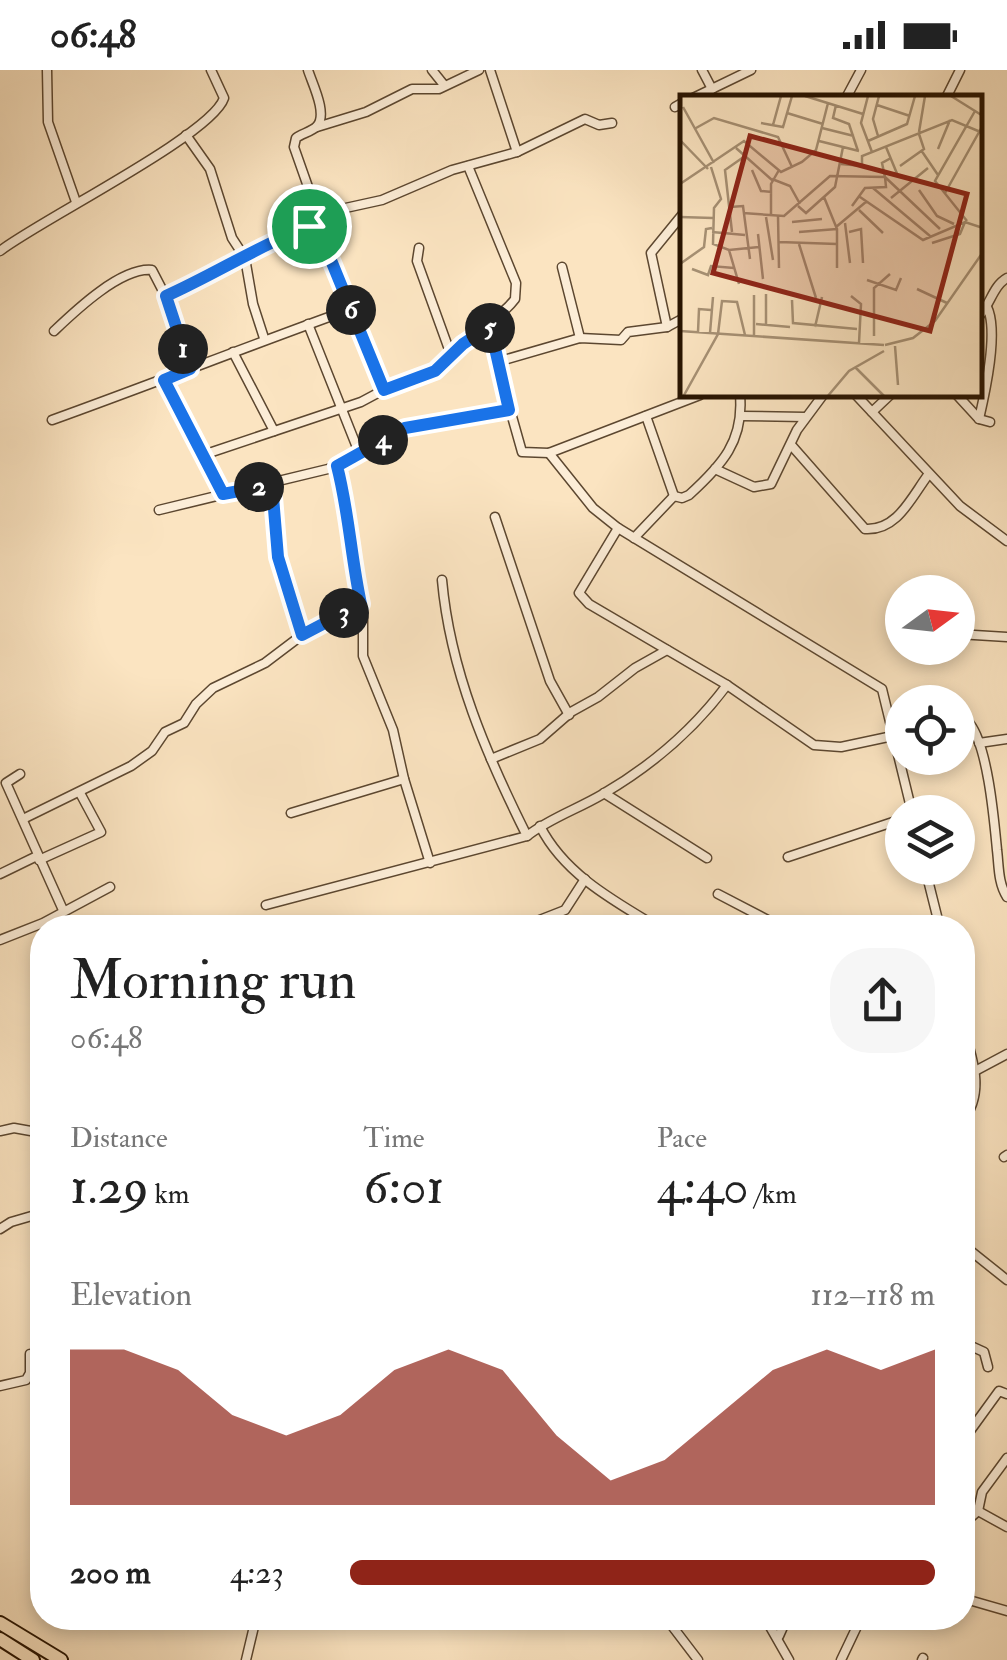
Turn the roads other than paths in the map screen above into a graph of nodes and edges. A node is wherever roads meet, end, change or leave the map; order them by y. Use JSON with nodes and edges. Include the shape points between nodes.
{"nodes":[{"id":1,"x":47,"y":70,"type":"edge"},
{"id":2,"x":211,"y":70,"type":"edge"},
{"id":3,"x":308,"y":70,"type":"edge"},
{"id":4,"x":432,"y":70,"type":"edge"},
{"id":5,"x":480,"y":70,"type":"edge"},
{"id":6,"x":490,"y":70,"type":"edge"},
{"id":7,"x":702,"y":70,"type":"edge"},
{"id":8,"x":751,"y":70,"type":"edge"},
{"id":9,"x":960,"y":70,"type":"edge"},
{"id":10,"x":858,"y":71,"type":"edge"},
{"id":11,"x":444,"y":85,"type":"junction"},
{"id":12,"x":712,"y":89,"type":"junction"},
{"id":13,"x":700,"y":95,"type":"edge"},
{"id":14,"x":847,"y":95,"type":"edge"},
{"id":15,"x":948,"y":95,"type":"edge"},
{"id":16,"x":612,"y":122,"type":"dead end"},
{"id":17,"x":316,"y":127,"type":"junction"},
{"id":18,"x":186,"y":134,"type":"junction"},
{"id":19,"x":518,"y":152,"type":"junction"},
{"id":20,"x":468,"y":166,"type":"junction"},
{"id":21,"x":76,"y":202,"type":"junction"},
{"id":22,"x":680,"y":217,"type":"edge"},
{"id":23,"x":319,"y":218,"type":"junction"},
{"id":24,"x":309,"y":226,"type":"junction"},
{"id":25,"x":419,"y":248,"type":"dead end"},
{"id":26,"x":0,"y":251,"type":"edge"},
{"id":27,"x":245,"y":258,"type":"junction"},
{"id":28,"x":562,"y":267,"type":"dead end"},
{"id":29,"x":1007,"y":278,"type":"edge"},
{"id":30,"x":166,"y":296,"type":"junction"},
{"id":31,"x":351,"y":309,"type":"junction"},
{"id":32,"x":983,"y":311,"type":"edge"},
{"id":33,"x":680,"y":320,"type":"edge"},
{"id":34,"x":308,"y":324,"type":"junction"},
{"id":35,"x":490,"y":326,"type":"junction"},
{"id":36,"x":668,"y":327,"type":"junction"},
{"id":37,"x":54,"y":331,"type":"dead end"},
{"id":38,"x":264,"y":338,"type":"junction"},
{"id":39,"x":580,"y":338,"type":"junction"},
{"id":40,"x":233,"y":352,"type":"junction"},
{"id":41,"x":450,"y":355,"type":"junction"},
{"id":42,"x":497,"y":362,"type":"junction"},
{"id":43,"x":190,"y":369,"type":"junction"},
{"id":44,"x":164,"y":380,"type":"junction"},
{"id":45,"x":384,"y":390,"type":"junction"},
{"id":46,"x":692,"y":398,"type":"edge"},
{"id":47,"x":740,"y":398,"type":"edge"},
{"id":48,"x":820,"y":398,"type":"edge"},
{"id":49,"x":859,"y":398,"type":"edge"},
{"id":50,"x":887,"y":398,"type":"edge"},
{"id":51,"x":960,"y":398,"type":"edge"},
{"id":52,"x":341,"y":407,"type":"junction"},
{"id":53,"x":509,"y":410,"type":"junction"},
{"id":54,"x":872,"y":412,"type":"junction"},
{"id":55,"x":646,"y":416,"type":"junction"},
{"id":56,"x":742,"y":416,"type":"junction"},
{"id":57,"x":806,"y":416,"type":"junction"},
{"id":58,"x":979,"y":419,"type":"junction"},
{"id":59,"x":52,"y":420,"type":"dead end"},
{"id":60,"x":990,"y":422,"type":"dead end"},
{"id":61,"x":274,"y":430,"type":"junction"},
{"id":62,"x":792,"y":446,"type":"junction"},
{"id":63,"x":548,"y":453,"type":"junction"},
{"id":64,"x":203,"y":455,"type":"junction"},
{"id":65,"x":360,"y":455,"type":"junction"},
{"id":66,"x":337,"y":466,"type":"junction"},
{"id":67,"x":714,"y":470,"type":"junction"},
{"id":68,"x":928,"y":475,"type":"junction"},
{"id":69,"x":272,"y":485,"type":"junction"},
{"id":70,"x":223,"y":494,"type":"junction"},
{"id":71,"x":674,"y":496,"type":"junction"},
{"id":72,"x":159,"y":510,"type":"dead end"},
{"id":73,"x":494,"y":517,"type":"dead end"},
{"id":74,"x":618,"y":528,"type":"junction"},
{"id":75,"x":1006,"y":537,"type":"edge"},
{"id":76,"x":634,"y":538,"type":"junction"},
{"id":77,"x":442,"y":580,"type":"dead end"},
{"id":78,"x":361,"y":604,"type":"junction"},
{"id":79,"x":302,"y":635,"type":"junction"},
{"id":80,"x":975,"y":635,"type":"edge"},
{"id":81,"x":1007,"y":636,"type":"edge"},
{"id":82,"x":668,"y":650,"type":"junction"},
{"id":83,"x":728,"y":686,"type":"junction"},
{"id":84,"x":885,"y":697,"type":"edge"},
{"id":85,"x":569,"y":715,"type":"junction"},
{"id":86,"x":975,"y":734,"type":"edge"},
{"id":87,"x":885,"y":738,"type":"edge"},
{"id":88,"x":1007,"y":739,"type":"edge"},
{"id":89,"x":980,"y":743,"type":"junction"},
{"id":90,"x":491,"y":759,"type":"junction"},
{"id":91,"x":20,"y":774,"type":"dead end"},
{"id":92,"x":404,"y":780,"type":"junction"},
{"id":93,"x":80,"y":792,"type":"junction"},
{"id":94,"x":604,"y":793,"type":"junction"},
{"id":95,"x":291,"y":813,"type":"dead end"},
{"id":96,"x":23,"y":819,"type":"junction"},
{"id":97,"x":885,"y":824,"type":"edge"},
{"id":98,"x":540,"y":826,"type":"junction"},
{"id":99,"x":527,"y":836,"type":"junction"},
{"id":100,"x":38,"y":858,"type":"junction"},
{"id":101,"x":708,"y":858,"type":"dead end"},
{"id":102,"x":788,"y":858,"type":"dead end"},
{"id":103,"x":430,"y":863,"type":"junction"},
{"id":104,"x":0,"y":874,"type":"edge"},
{"id":105,"x":585,"y":879,"type":"junction"},
{"id":106,"x":929,"y":885,"type":"edge"},
{"id":107,"x":110,"y":887,"type":"dead end"},
{"id":108,"x":718,"y":894,"type":"dead end"},
{"id":109,"x":1007,"y":897,"type":"edge"},
{"id":110,"x":266,"y":905,"type":"dead end"},
{"id":111,"x":64,"y":910,"type":"junction"},
{"id":112,"x":57,"y":915,"type":"edge"},
{"id":113,"x":555,"y":915,"type":"edge"},
{"id":114,"x":640,"y":915,"type":"edge"},
{"id":115,"x":758,"y":915,"type":"edge"},
{"id":116,"x":937,"y":915,"type":"edge"},
{"id":117,"x":30,"y":930,"type":"edge"},
{"id":118,"x":0,"y":940,"type":"edge"},
{"id":119,"x":1007,"y":1054,"type":"edge"},
{"id":120,"x":975,"y":1073,"type":"joint"},
{"id":121,"x":975,"y":1096,"type":"edge"},
{"id":122,"x":0,"y":1131,"type":"edge"},
{"id":123,"x":30,"y":1131,"type":"edge"},
{"id":124,"x":30,"y":1216,"type":"edge"},
{"id":125,"x":0,"y":1230,"type":"edge"},
{"id":126,"x":975,"y":1254,"type":"edge"},
{"id":127,"x":1007,"y":1280,"type":"edge"},
{"id":128,"x":975,"y":1348,"type":"edge"},
{"id":129,"x":30,"y":1354,"type":"dead end"},
{"id":130,"x":988,"y":1367,"type":"dead end"},
{"id":131,"x":0,"y":1386,"type":"edge"},
{"id":132,"x":1007,"y":1394,"type":"edge"},
{"id":133,"x":975,"y":1425,"type":"edge"},
{"id":134,"x":1007,"y":1458,"type":"edge"},
{"id":135,"x":978,"y":1512,"type":"junction"},
{"id":136,"x":975,"y":1514,"type":"edge"},
{"id":137,"x":1007,"y":1528,"type":"edge"},
{"id":138,"x":975,"y":1602,"type":"edge"},
{"id":139,"x":1007,"y":1611,"type":"edge"},
{"id":140,"x":0,"y":1623,"type":"edge"},
{"id":141,"x":253,"y":1630,"type":"edge"},
{"id":142,"x":675,"y":1630,"type":"edge"},
{"id":143,"x":774,"y":1630,"type":"edge"},
{"id":144,"x":781,"y":1630,"type":"edge"},
{"id":145,"x":855,"y":1630,"type":"edge"},
{"id":146,"x":778,"y":1636,"type":"junction"},
{"id":147,"x":0,"y":1639,"type":"edge"},
{"id":148,"x":33,"y":1660,"type":"edge"},
{"id":149,"x":61,"y":1660,"type":"edge"},
{"id":150,"x":246,"y":1660,"type":"edge"},
{"id":151,"x":698,"y":1660,"type":"edge"},
{"id":152,"x":788,"y":1660,"type":"edge"},
{"id":153,"x":841,"y":1660,"type":"edge"}],
"edges":[{"from":1,"to":21,"type":"street","via":[[48,122]]},
{"from":2,"to":18,"type":"street","via":[[224,103]]},
{"from":3,"to":17,"type":"street","via":[[320,110]]},
{"from":4,"to":11,"type":"street"},
{"from":5,"to":11,"type":"street"},
{"from":6,"to":19,"type":"street"},
{"from":7,"to":12,"type":"street"},
{"from":8,"to":12,"type":"street"},
{"from":9,"to":15,"type":"street"},
{"from":10,"to":14,"type":"street"},
{"from":11,"to":17,"type":"street","via":[[412,90]]},
{"from":12,"to":13,"type":"street"},
{"from":16,"to":19,"type":"street","via":[[585,120]]},
{"from":17,"to":23,"type":"street","via":[[298,136],[294,147]]},
{"from":18,"to":21,"type":"street"},
{"from":18,"to":27,"type":"street","via":[[210,170]]},
{"from":19,"to":20,"type":"street"},
{"from":20,"to":23,"type":"street"},
{"from":20,"to":35,"type":"street","via":[[516,283],[515,299]]},
{"from":21,"to":26,"type":"street"},
{"from":22,"to":36,"type":"street","via":[[651,253]]},
{"from":23,"to":24,"type":"street"},
{"from":24,"to":27,"type":"street"},
{"from":24,"to":31,"type":"street","via":[[326,248]]},
{"from":25,"to":41,"type":"street","via":[[417,261]]},
{"from":27,"to":30,"type":"street"},
{"from":27,"to":38,"type":"street"},
{"from":28,"to":39,"type":"street"},
{"from":29,"to":32,"type":"street"},
{"from":30,"to":37,"type":"street","via":[[156,273],[138,271],[82,304]]},
{"from":30,"to":43,"type":"street"},
{"from":31,"to":34,"type":"street"},
{"from":31,"to":45,"type":"street"},
{"from":32,"to":58,"type":"street","via":[[992,319]]},
{"from":33,"to":36,"type":"street"},
{"from":34,"to":38,"type":"street"},
{"from":34,"to":52,"type":"street"},
{"from":35,"to":41,"type":"street"},
{"from":35,"to":42,"type":"street"},
{"from":36,"to":39,"type":"street","via":[[628,332],[621,340]]},
{"from":38,"to":40,"type":"street"},
{"from":39,"to":42,"type":"street"},
{"from":40,"to":43,"type":"street"},
{"from":40,"to":61,"type":"street"},
{"from":41,"to":45,"type":"street","via":[[430,374]]},
{"from":42,"to":53,"type":"street"},
{"from":43,"to":44,"type":"street"},
{"from":44,"to":59,"type":"street"},
{"from":44,"to":64,"type":"street"},
{"from":45,"to":52,"type":"street"},
{"from":46,"to":55,"type":"street"},
{"from":47,"to":56,"type":"street"},
{"from":48,"to":57,"type":"street"},
{"from":49,"to":54,"type":"street"},
{"from":50,"to":54,"type":"street"},
{"from":51,"to":58,"type":"street"},
{"from":52,"to":61,"type":"street"},
{"from":52,"to":65,"type":"street"},
{"from":53,"to":63,"type":"street","via":[[522,452]]},
{"from":53,"to":65,"type":"street","via":[[405,428]]},
{"from":54,"to":68,"type":"street"},
{"from":55,"to":63,"type":"street"},
{"from":55,"to":71,"type":"street"},
{"from":56,"to":57,"type":"street"},
{"from":56,"to":67,"type":"street"},
{"from":57,"to":62,"type":"street"},
{"from":58,"to":60,"type":"street"},
{"from":61,"to":64,"type":"street"},
{"from":62,"to":67,"type":"street","via":[[767,487]]},
{"from":62,"to":68,"type":"street","via":[[865,529],[895,519]]},
{"from":63,"to":74,"type":"street"},
{"from":64,"to":70,"type":"street"},
{"from":65,"to":66,"type":"street"},
{"from":66,"to":69,"type":"street"},
{"from":66,"to":78,"type":"street"},
{"from":67,"to":71,"type":"street","via":[[689,495]]},
{"from":68,"to":75,"type":"street","via":[[981,524]]},
{"from":69,"to":70,"type":"street"},
{"from":69,"to":79,"type":"street","via":[[278,557]]},
{"from":70,"to":72,"type":"street"},
{"from":71,"to":76,"type":"street"},
{"from":73,"to":85,"type":"street","via":[[550,681]]},
{"from":74,"to":76,"type":"street"},
{"from":74,"to":82,"type":"street","via":[[579,593]]},
{"from":76,"to":84,"type":"street","via":[[872,681]]},
{"from":77,"to":90,"type":"street","via":[[457,663]]},
{"from":78,"to":79,"type":"street"},
{"from":78,"to":92,"type":"street","via":[[363,656],[388,715]]},
{"from":79,"to":93,"type":"street","via":[[265,664],[213,688],[149,754]]},
{"from":80,"to":81,"type":"street"},
{"from":82,"to":83,"type":"street"},
{"from":82,"to":85,"type":"street"},
{"from":83,"to":87,"type":"street","via":[[814,745],[840,748]]},
{"from":83,"to":94,"type":"street","via":[[668,749]]},
{"from":85,"to":90,"type":"street","via":[[540,739]]},
{"from":86,"to":89,"type":"street"},
{"from":88,"to":89,"type":"street"},
{"from":89,"to":109,"type":"street"},
{"from":90,"to":99,"type":"street"},
{"from":91,"to":96,"type":"street","via":[[6,784]]},
{"from":92,"to":95,"type":"street"},
{"from":92,"to":103,"type":"street"},
{"from":93,"to":96,"type":"street"},
{"from":93,"to":100,"type":"street","via":[[101,832]]},
{"from":94,"to":98,"type":"street"},
{"from":94,"to":101,"type":"street"},
{"from":96,"to":100,"type":"street"},
{"from":97,"to":102,"type":"street"},
{"from":98,"to":99,"type":"street"},
{"from":98,"to":105,"type":"street","via":[[560,859]]},
{"from":99,"to":103,"type":"street"},
{"from":100,"to":104,"type":"street"},
{"from":100,"to":111,"type":"street"},
{"from":103,"to":110,"type":"street"},
{"from":105,"to":113,"type":"street"},
{"from":105,"to":114,"type":"street"},
{"from":106,"to":116,"type":"street"},
{"from":107,"to":111,"type":"street"},
{"from":108,"to":115,"type":"street"},
{"from":111,"to":112,"type":"street"},
{"from":117,"to":118,"type":"street"},
{"from":119,"to":120,"type":"street"},
{"from":120,"to":121,"type":"street"},
{"from":122,"to":123,"type":"street"},
{"from":124,"to":125,"type":"street"},
{"from":126,"to":127,"type":"street"},
{"from":128,"to":130,"type":"street","via":[[984,1352]]},
{"from":129,"to":131,"type":"street","via":[[26,1380]]},
{"from":132,"to":133,"type":"street","via":[[1000,1391]]},
{"from":134,"to":135,"type":"street","via":[[982,1492]]},
{"from":135,"to":136,"type":"street"},
{"from":135,"to":137,"type":"street"},
{"from":138,"to":139,"type":"street"},
{"from":140,"to":149,"type":"highway"},
{"from":141,"to":150,"type":"street"},
{"from":142,"to":151,"type":"street"},
{"from":143,"to":146,"type":"street"},
{"from":144,"to":146,"type":"street"},
{"from":145,"to":153,"type":"street"},
{"from":146,"to":152,"type":"street"},
{"from":147,"to":148,"type":"highway"}]}
